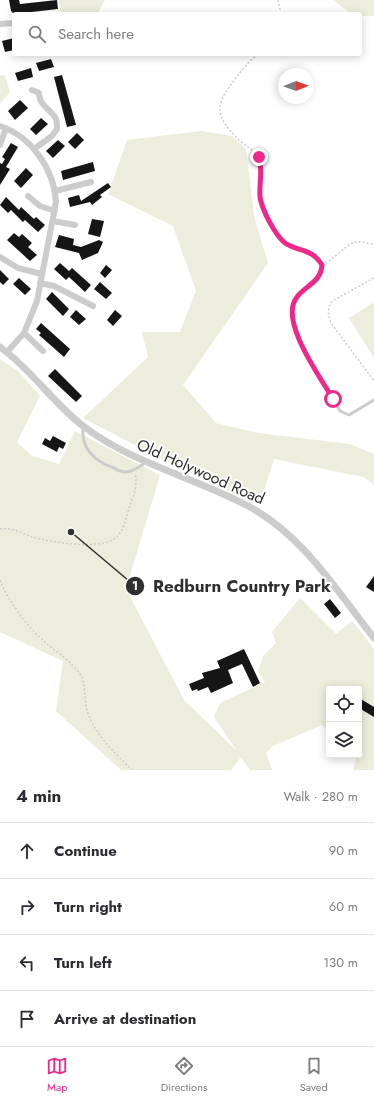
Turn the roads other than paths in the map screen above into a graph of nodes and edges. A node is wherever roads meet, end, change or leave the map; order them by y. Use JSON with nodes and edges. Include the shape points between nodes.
{"nodes":[{"id":1,"x":12,"y":23,"type":"edge"},
{"id":2,"x":0,"y":24,"type":"edge"},
{"id":3,"x":32,"y":90,"type":"dead end"},
{"id":4,"x":3,"y":127,"type":"edge"},
{"id":5,"x":0,"y":145,"type":"edge"},
{"id":6,"x":34,"y":149,"type":"junction"},
{"id":7,"x":91,"y":182,"type":"dead end"},
{"id":8,"x":55,"y":191,"type":"junction"},
{"id":9,"x":28,"y":196,"type":"dead end"},
{"id":10,"x":55,"y":211,"type":"junction"},
{"id":11,"x":53,"y":221,"type":"junction"},
{"id":12,"x":75,"y":225,"type":"dead end"},
{"id":13,"x":0,"y":257,"type":"edge"},
{"id":14,"x":42,"y":274,"type":"junction"},
{"id":15,"x":40,"y":283,"type":"junction"},
{"id":16,"x":93,"y":306,"type":"dead end"},
{"id":17,"x":24,"y":333,"type":"junction"},
{"id":18,"x":0,"y":347,"type":"edge"},
{"id":19,"x":43,"y":351,"type":"dead end"},
{"id":20,"x":7,"y":352,"type":"junction"},
{"id":21,"x":333,"y":399,"type":"road end"},
{"id":22,"x":374,"y":400,"type":"edge"},
{"id":23,"x":83,"y":426,"type":"junction"},
{"id":24,"x":146,"y":463,"type":"junction"},
{"id":25,"x":374,"y":638,"type":"edge"}],
"edges":[{"from":1,"to":2,"type":"street"},
{"from":3,"to":6,"type":"street","via":[[39,93],[43,106],[56,119],[57,129],[52,136]]},
{"from":4,"to":5,"type":"street"},
{"from":4,"to":6,"type":"street","via":[[26,140]]},
{"from":6,"to":8,"type":"street","via":[[48,171]]},
{"from":7,"to":8,"type":"street"},
{"from":8,"to":10,"type":"street"},
{"from":9,"to":10,"type":"street","via":[[40,206]]},
{"from":10,"to":11,"type":"street"},
{"from":11,"to":12,"type":"street"},
{"from":11,"to":14,"type":"street"},
{"from":13,"to":14,"type":"street","via":[[18,268]]},
{"from":14,"to":15,"type":"street"},
{"from":15,"to":16,"type":"street","via":[[54,286]]},
{"from":15,"to":17,"type":"street","via":[[37,302]]},
{"from":17,"to":19,"type":"street"},
{"from":17,"to":20,"type":"street"},
{"from":18,"to":20,"type":"street","name":"Old Holywood Road"},
{"from":20,"to":23,"type":"street","name":"Old Holywood Road"},
{"from":21,"to":22,"type":"lane","via":[[340,411],[349,415]]},
{"from":23,"to":24,"type":"street","name":"Old Holywood Road"},
{"from":23,"to":24,"type":"lane","via":[[82,439],[89,453],[102,464],[125,472]]},
{"from":24,"to":25,"type":"street","name":"Old Holywood Road","via":[[249,506],[284,530],[318,566]]}]}
